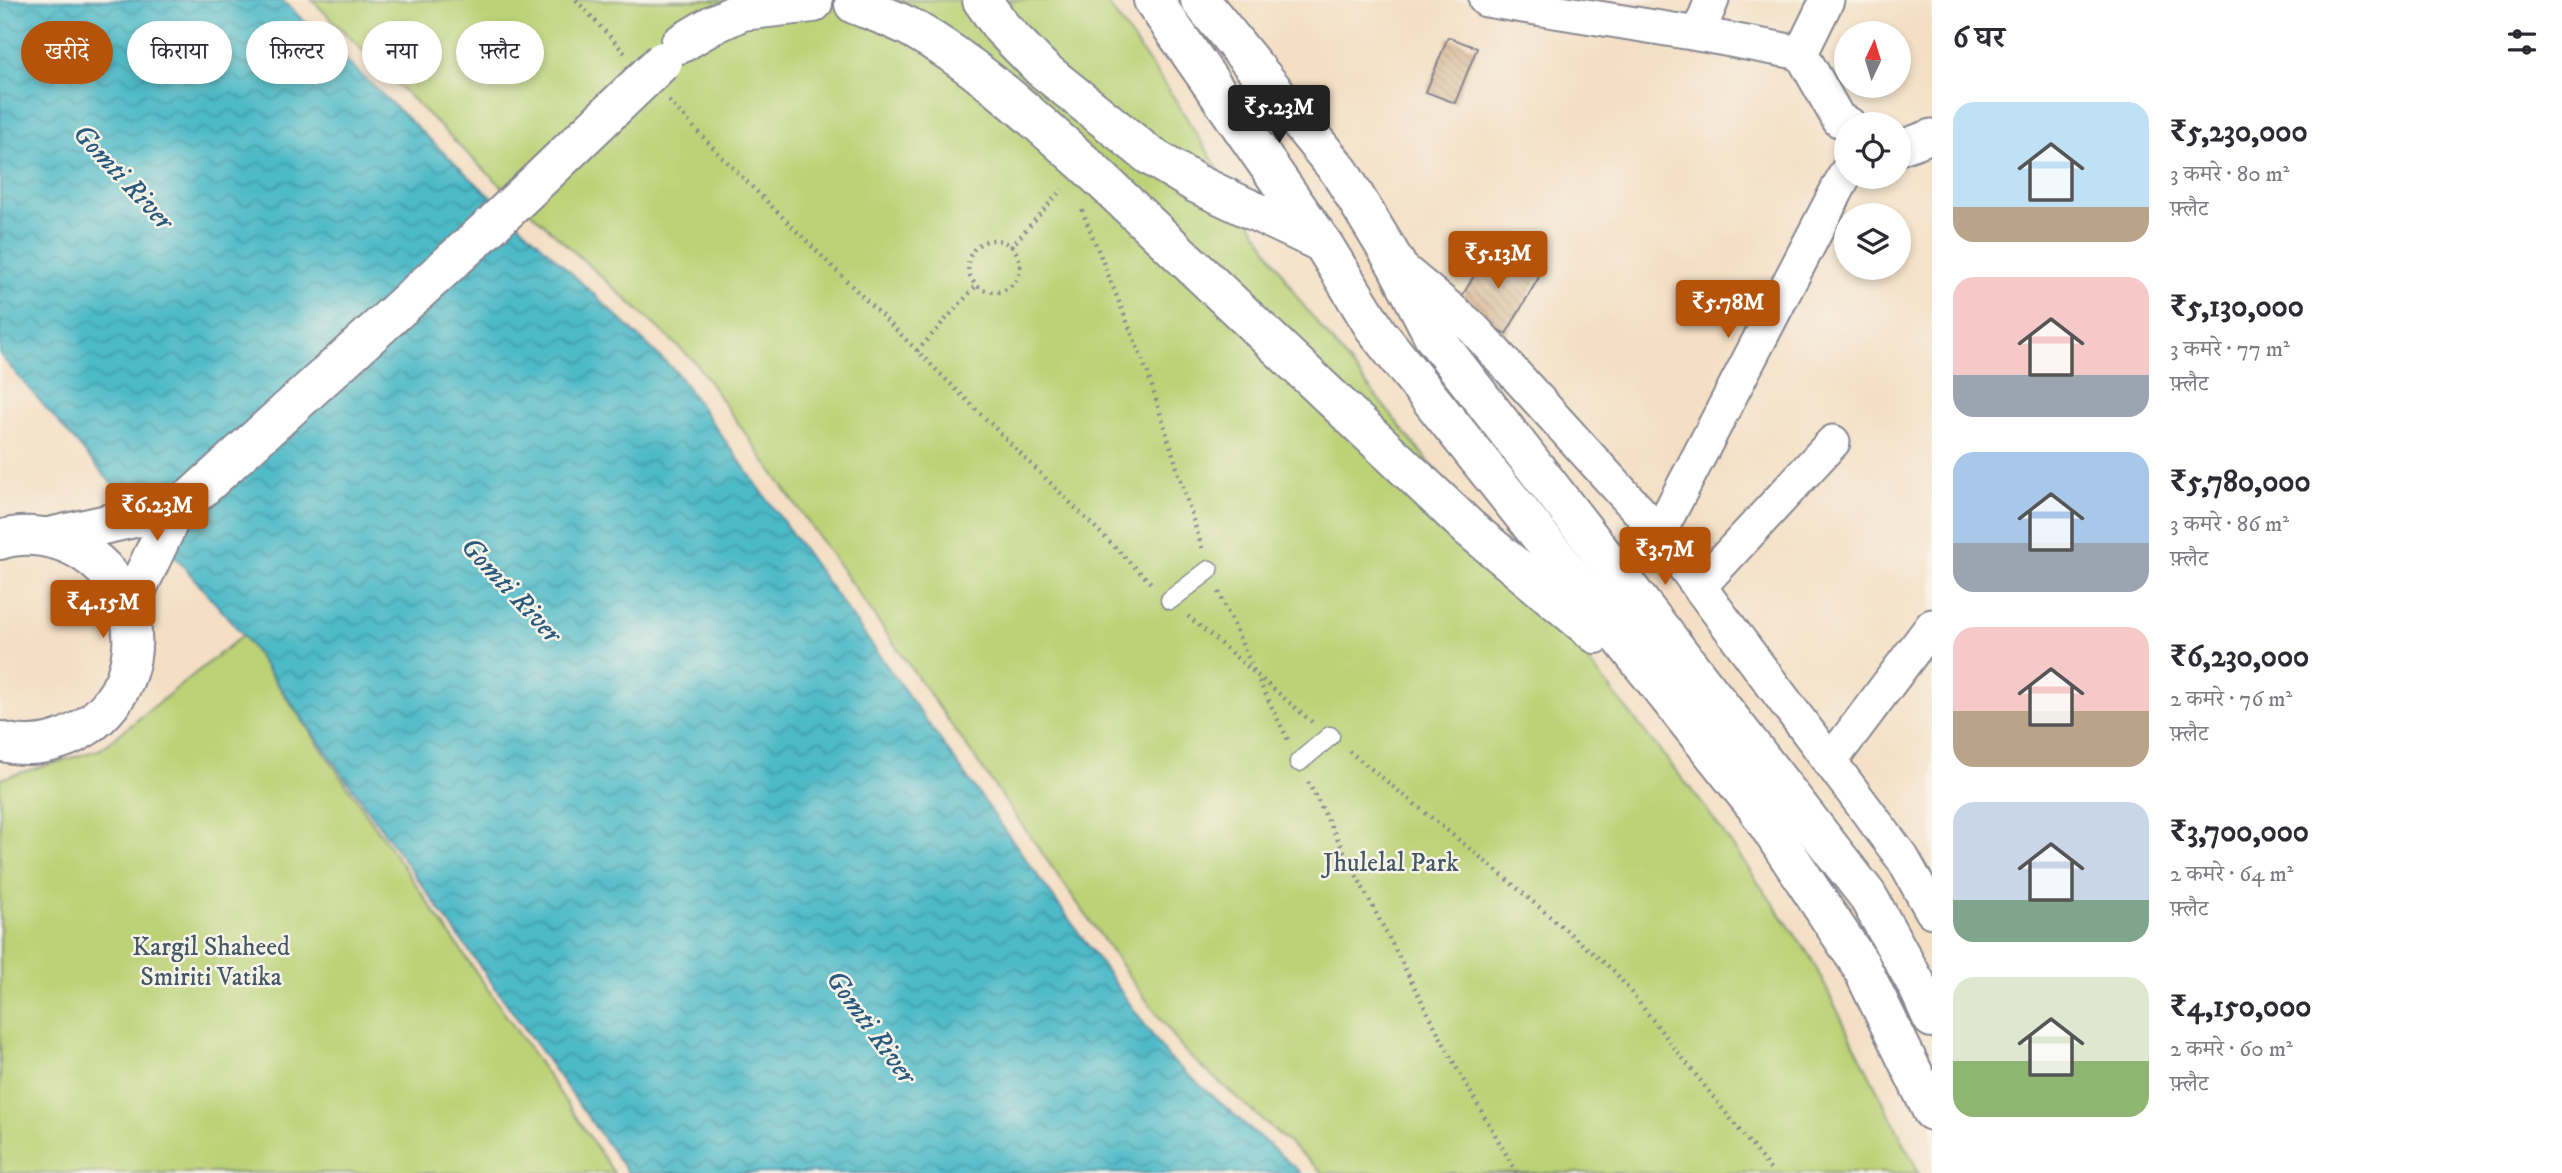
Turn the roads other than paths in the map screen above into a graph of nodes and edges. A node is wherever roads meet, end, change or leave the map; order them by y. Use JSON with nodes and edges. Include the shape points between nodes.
{"nodes":[{"id":1,"x":707,"y":0,"type":"edge"},
{"id":2,"x":982,"y":0,"type":"edge"},
{"id":3,"x":1153,"y":0,"type":"edge"},
{"id":4,"x":1200,"y":0,"type":"edge"},
{"id":5,"x":1486,"y":0,"type":"edge"},
{"id":6,"x":1712,"y":0,"type":"edge"},
{"id":7,"x":1827,"y":0,"type":"edge"},
{"id":8,"x":809,"y":2,"type":"edge"},
{"id":9,"x":859,"y":2,"type":"edge"},
{"id":10,"x":1599,"y":8,"type":"edge"},
{"id":11,"x":1698,"y":34,"type":"junction"},
{"id":12,"x":671,"y":52,"type":"junction"},
{"id":13,"x":1801,"y":53,"type":"junction"},
{"id":14,"x":1834,"y":112,"type":"edge"},
{"id":15,"x":1932,"y":136,"type":"edge"},
{"id":16,"x":1911,"y":144,"type":"edge"},
{"id":17,"x":1838,"y":189,"type":"edge"},
{"id":18,"x":1324,"y":244,"type":"junction"},
{"id":19,"x":1396,"y":264,"type":"junction"},
{"id":20,"x":1833,"y":442,"type":"dead end"},
{"id":21,"x":176,"y":509,"type":"junction"},
{"id":22,"x":1659,"y":533,"type":"junction"},
{"id":23,"x":48,"y":537,"type":"junction"},
{"id":24,"x":0,"y":540,"type":"edge"},
{"id":25,"x":1209,"y":570,"type":"dead end"},
{"id":26,"x":1699,"y":587,"type":"junction"},
{"id":27,"x":1170,"y":600,"type":"dead end"},
{"id":28,"x":128,"y":608,"type":"junction"},
{"id":29,"x":1932,"y":626,"type":"edge"},
{"id":30,"x":1662,"y":690,"type":"junction"},
{"id":31,"x":1330,"y":736,"type":"dead end"},
{"id":32,"x":0,"y":741,"type":"edge"},
{"id":33,"x":1299,"y":762,"type":"dead end"},
{"id":34,"x":1830,"y":762,"type":"junction"},
{"id":35,"x":1924,"y":878,"type":"edge"},
{"id":36,"x":1932,"y":911,"type":"edge"},
{"id":37,"x":1932,"y":1017,"type":"edge"},
{"id":38,"x":1932,"y":1111,"type":"edge"}],
"edges":[{"from":1,"to":12,"type":"street"},
{"from":2,"to":18,"type":"street","via":[[1041,68],[1149,155],[1197,184]]},
{"from":3,"to":18,"type":"street"},
{"from":4,"to":19,"type":"street","via":[[1339,172]]},
{"from":5,"to":10,"type":"street"},
{"from":6,"to":11,"type":"street"},
{"from":7,"to":13,"type":"street"},
{"from":8,"to":9,"type":"street","via":[[834,6]]},
{"from":8,"to":12,"type":"street","via":[[742,11]]},
{"from":9,"to":30,"type":"street","via":[[939,45],[1024,110],[1468,527]]},
{"from":10,"to":11,"type":"street"},
{"from":11,"to":13,"type":"street"},
{"from":12,"to":21,"type":"street","bridge":true,"via":[[495,222]]},
{"from":13,"to":14,"type":"street"},
{"from":15,"to":16,"type":"street"},
{"from":17,"to":22,"type":"street"},
{"from":18,"to":19,"type":"street"},
{"from":18,"to":30,"type":"street","via":[[1377,332]]},
{"from":19,"to":22,"type":"street","via":[[1472,327]]},
{"from":19,"to":37,"type":"street","via":[[1434,337],[1867,895]]},
{"from":20,"to":26,"type":"street"},
{"from":21,"to":23,"type":"street"},
{"from":21,"to":28,"type":"street"},
{"from":22,"to":26,"type":"street"},
{"from":23,"to":24,"type":"street"},
{"from":23,"to":28,"type":"street","via":[[70,544],[106,570]]},
{"from":25,"to":27,"type":"lane"},
{"from":26,"to":34,"type":"street"},
{"from":28,"to":32,"type":"street","via":[[132,629],[128,672],[106,710],[90,725],[50,743]]},
{"from":29,"to":34,"type":"street"},
{"from":30,"to":38,"type":"street","via":[[1756,807],[1860,964]]},
{"from":31,"to":33,"type":"lane"},
{"from":34,"to":35,"type":"street","via":[[1903,859]]},
{"from":35,"to":36,"type":"street"}]}
